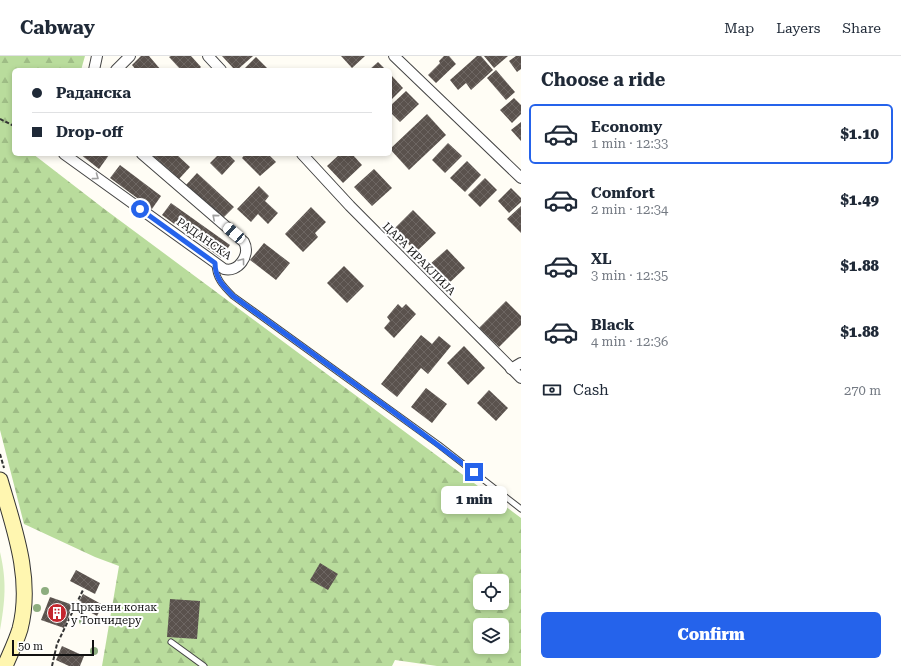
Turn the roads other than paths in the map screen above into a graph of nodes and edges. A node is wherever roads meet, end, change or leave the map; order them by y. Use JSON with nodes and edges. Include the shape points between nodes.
{"nodes":[{"id":1,"x":97,"y":56,"type":"edge"},
{"id":2,"x":130,"y":56,"type":"edge"},
{"id":3,"x":208,"y":56,"type":"edge"},
{"id":4,"x":394,"y":56,"type":"edge"},
{"id":5,"x":94,"y":68,"type":"edge"},
{"id":6,"x":118,"y":68,"type":"edge"},
{"id":7,"x":219,"y":68,"type":"edge"},
{"id":8,"x":67,"y":156,"type":"edge"},
{"id":9,"x":144,"y":156,"type":"edge"},
{"id":10,"x":304,"y":156,"type":"edge"},
{"id":11,"x":521,"y":178,"type":"edge"},
{"id":12,"x":215,"y":263,"type":"junction"},
{"id":13,"x":521,"y":363,"type":"edge"},
{"id":14,"x":512,"y":369,"type":"junction"},
{"id":15,"x":521,"y":378,"type":"edge"},
{"id":16,"x":0,"y":480,"type":"edge"},
{"id":17,"x":521,"y":509,"type":"edge"},
{"id":18,"x":171,"y":642,"type":"dead end"},
{"id":19,"x":5,"y":666,"type":"edge"},
{"id":20,"x":204,"y":666,"type":"edge"}],
"edges":[{"from":1,"to":5,"type":"street"},
{"from":2,"to":6,"type":"street"},
{"from":3,"to":7,"type":"street"},
{"from":4,"to":11,"type":"street"},
{"from":8,"to":12,"type":"street","name":"РАДАНСКА","one_way":true},
{"from":12,"to":9,"type":"street","name":"РАДАНСКА","one_way":true,"via":[[224,270],[234,269],[246,256],[244,242]]},
{"from":10,"to":14,"type":"street","name":"ЦАРА ИРАКЛИЈА"},
{"from":12,"to":17,"type":"lane","via":[[217,276],[233,296],[435,442]]},
{"from":13,"to":14,"type":"street"},
{"from":14,"to":15,"type":"street","name":"ЦАРА ИРАКЛИЈА"},
{"from":16,"to":19,"type":"street","via":[[14,528],[25,581],[20,629]]},
{"from":18,"to":20,"type":"lane"}]}
